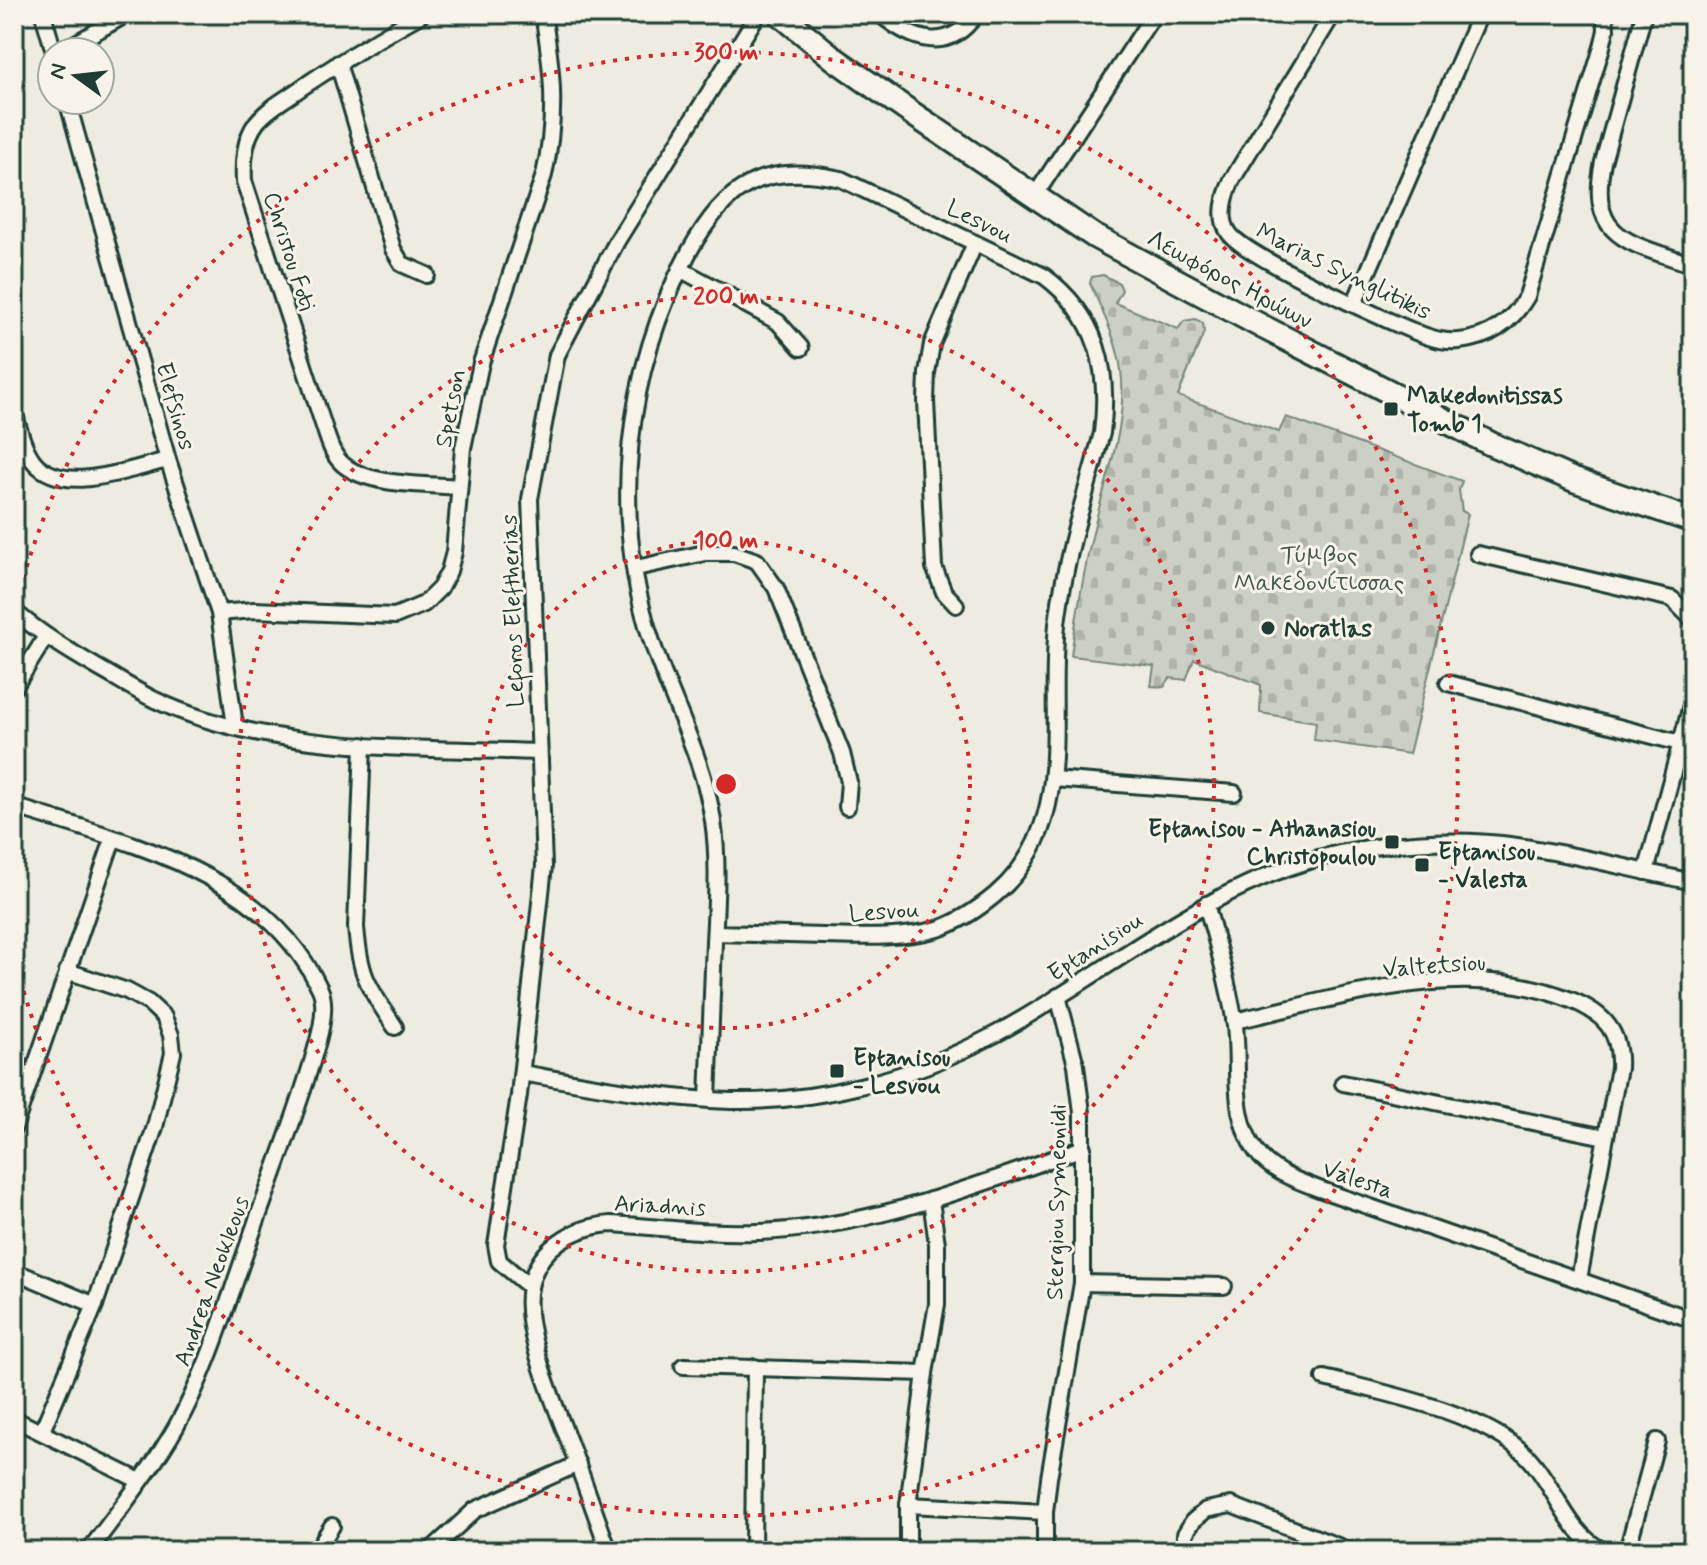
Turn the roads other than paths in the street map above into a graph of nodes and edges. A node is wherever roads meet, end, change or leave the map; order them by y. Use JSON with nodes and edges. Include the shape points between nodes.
{"nodes":[{"id":1,"x":43,"y":14,"type":"edge"},
{"id":2,"x":127,"y":14,"type":"edge"},
{"id":3,"x":422,"y":14,"type":"edge"},
{"id":4,"x":543,"y":14,"type":"edge"},
{"id":5,"x":758,"y":14,"type":"edge"},
{"id":6,"x":780,"y":14,"type":"edge"},
{"id":7,"x":880,"y":14,"type":"edge"},
{"id":8,"x":976,"y":14,"type":"edge"},
{"id":9,"x":1154,"y":14,"type":"edge"},
{"id":10,"x":1333,"y":14,"type":"edge"},
{"id":11,"x":1480,"y":14,"type":"edge"},
{"id":12,"x":1605,"y":14,"type":"edge"},
{"id":13,"x":1644,"y":14,"type":"edge"},
{"id":14,"x":49,"y":36,"type":"edge"},
{"id":15,"x":88,"y":36,"type":"edge"},
{"id":16,"x":338,"y":63,"type":"junction"},
{"id":17,"x":71,"y":116,"type":"edge"},
{"id":18,"x":1034,"y":197,"type":"junction"},
{"id":19,"x":975,"y":243,"type":"junction"},
{"id":20,"x":1693,"y":265,"type":"edge"},
{"id":21,"x":680,"y":269,"type":"junction"},
{"id":22,"x":427,"y":275,"type":"dead end"},
{"id":23,"x":1354,"y":304,"type":"junction"},
{"id":24,"x":801,"y":348,"type":"dead end"},
{"id":25,"x":14,"y":411,"type":"edge"},
{"id":26,"x":168,"y":460,"type":"junction"},
{"id":27,"x":459,"y":487,"type":"junction"},
{"id":28,"x":1693,"y":521,"type":"edge"},
{"id":29,"x":1478,"y":554,"type":"dead end"},
{"id":30,"x":636,"y":568,"type":"junction"},
{"id":31,"x":956,"y":605,"type":"dead end"},
{"id":32,"x":14,"y":611,"type":"edge"},
{"id":33,"x":219,"y":613,"type":"junction"},
{"id":34,"x":1693,"y":620,"type":"edge"},
{"id":35,"x":45,"y":638,"type":"junction"},
{"id":36,"x":1448,"y":683,"type":"dead end"},
{"id":37,"x":14,"y":688,"type":"edge"},
{"id":38,"x":1693,"y":698,"type":"edge"},
{"id":39,"x":235,"y":726,"type":"junction"},
{"id":40,"x":1680,"y":743,"type":"junction"},
{"id":41,"x":363,"y":745,"type":"junction"},
{"id":42,"x":539,"y":752,"type":"junction"},
{"id":43,"x":1053,"y":779,"type":"junction"},
{"id":44,"x":1234,"y":793,"type":"dead end"},
{"id":45,"x":14,"y":806,"type":"edge"},
{"id":46,"x":847,"y":807,"type":"dead end"},
{"id":47,"x":113,"y":839,"type":"junction"},
{"id":48,"x":1646,"y":872,"type":"junction"},
{"id":49,"x":1693,"y":882,"type":"edge"},
{"id":50,"x":1206,"y":904,"type":"junction"},
{"id":51,"x":715,"y":933,"type":"junction"},
{"id":52,"x":67,"y":971,"type":"junction"},
{"id":53,"x":1058,"y":996,"type":"junction"},
{"id":54,"x":1234,"y":1021,"type":"junction"},
{"id":55,"x":395,"y":1027,"type":"dead end"},
{"id":56,"x":522,"y":1073,"type":"junction"},
{"id":57,"x":1343,"y":1083,"type":"dead end"},
{"id":58,"x":708,"y":1099,"type":"junction"},
{"id":59,"x":14,"y":1128,"type":"edge"},
{"id":60,"x":1605,"y":1137,"type":"junction"},
{"id":61,"x":1083,"y":1148,"type":"junction"},
{"id":62,"x":931,"y":1200,"type":"junction"},
{"id":63,"x":14,"y":1271,"type":"edge"},
{"id":64,"x":1579,"y":1279,"type":"junction"},
{"id":65,"x":1082,"y":1283,"type":"junction"},
{"id":66,"x":1224,"y":1286,"type":"dead end"},
{"id":67,"x":530,"y":1287,"type":"junction"},
{"id":68,"x":95,"y":1305,"type":"junction"},
{"id":69,"x":1693,"y":1320,"type":"edge"},
{"id":70,"x":683,"y":1366,"type":"dead end"},
{"id":71,"x":763,"y":1367,"type":"junction"},
{"id":72,"x":925,"y":1373,"type":"junction"},
{"id":73,"x":1324,"y":1378,"type":"dead end"},
{"id":74,"x":14,"y":1419,"type":"edge"},
{"id":75,"x":42,"y":1431,"type":"junction"},
{"id":76,"x":1657,"y":1441,"type":"dead end"},
{"id":77,"x":578,"y":1464,"type":"junction"},
{"id":78,"x":140,"y":1481,"type":"junction"},
{"id":79,"x":908,"y":1506,"type":"junction"},
{"id":80,"x":1045,"y":1512,"type":"junction"},
{"id":81,"x":332,"y":1526,"type":"dead end"},
{"id":82,"x":89,"y":1551,"type":"edge"},
{"id":83,"x":316,"y":1551,"type":"edge"},
{"id":84,"x":430,"y":1551,"type":"edge"},
{"id":85,"x":609,"y":1551,"type":"edge"},
{"id":86,"x":753,"y":1551,"type":"edge"},
{"id":87,"x":908,"y":1551,"type":"edge"},
{"id":88,"x":1045,"y":1551,"type":"edge"},
{"id":89,"x":1185,"y":1551,"type":"edge"},
{"id":90,"x":1351,"y":1551,"type":"edge"},
{"id":91,"x":1604,"y":1551,"type":"edge"},
{"id":92,"x":1627,"y":1551,"type":"edge"}],
"edges":[{"from":1,"to":14,"type":"street"},
{"from":2,"to":15,"type":"street"},
{"from":3,"to":16,"type":"street","name":"Christou Foti"},
{"from":4,"to":27,"type":"street","name":"Spetson","via":[[553,73],[550,148],[481,363]]},
{"from":5,"to":42,"type":"street","name":"Leforos Eleftherias","via":[[617,241],[557,355],[530,499]]},
{"from":6,"to":18,"type":"main road","name":"Λεωφόρος Ηρώων","via":[[836,60]]},
{"from":7,"to":8,"type":"street","via":[[900,31],[936,40],[954,34]]},
{"from":9,"to":18,"type":"street"},
{"from":10,"to":23,"type":"street","name":"Marias Synglitikis","via":[[1232,180],[1224,218],[1227,230],[1244,247]]},
{"from":11,"to":23,"type":"street"},
{"from":12,"to":23,"type":"street","name":"Marias Synglitikis","via":[[1591,88],[1533,282],[1518,312],[1503,327],[1456,341],[1428,337]]},
{"from":13,"to":20,"type":"street","via":[[1603,162],[1600,205],[1614,232]]},
{"from":16,"to":22,"type":"street","via":[[393,249],[402,264]]},
{"from":16,"to":27,"type":"street","name":"Christou Foti","via":[[256,123],[245,151],[244,181],[339,460],[377,478]]},
{"from":17,"to":26,"type":"street","name":"Elefsinos"},
{"from":18,"to":28,"type":"main road","name":"Λεωφόρος Ηρώων","via":[[1169,277],[1491,444],[1574,480]]},
{"from":19,"to":21,"type":"street","name":"Lesvou","via":[[841,179],[792,173],[742,187],[721,203]]},
{"from":19,"to":31,"type":"street","via":[[932,344],[927,373],[934,567]]},
{"from":19,"to":43,"type":"street","name":"Lesvou","via":[[1058,287],[1083,319],[1105,381],[1102,433],[1058,614]]},
{"from":21,"to":24,"type":"street","via":[[778,322]]},
{"from":21,"to":30,"type":"street","name":"Lesvou","via":[[651,339],[633,422],[628,474]]},
{"from":25,"to":26,"type":"street","via":[[34,462],[62,479]]},
{"from":26,"to":33,"type":"street","name":"Elefsinos"},
{"from":27,"to":33,"type":"street","name":"Spetson","via":[[449,571],[432,596],[410,612]]},
{"from":29,"to":34,"type":"street","via":[[1672,599]]},
{"from":30,"to":46,"type":"street","via":[[705,553],[734,553],[757,561],[776,588],[842,753],[849,782]]},
{"from":30,"to":51,"type":"street","name":"Lesvou","via":[[652,644],[689,733],[713,821]]},
{"from":32,"to":35,"type":"street"},
{"from":33,"to":39,"type":"street","name":"Elefsinos"},
{"from":35,"to":37,"type":"street"},
{"from":35,"to":39,"type":"street","via":[[154,700]]},
{"from":36,"to":40,"type":"street"},
{"from":38,"to":40,"type":"street"},
{"from":39,"to":41,"type":"street"},
{"from":40,"to":48,"type":"street"},
{"from":41,"to":42,"type":"street"},
{"from":41,"to":55,"type":"street","via":[[359,956],[365,982]]},
{"from":42,"to":56,"type":"street","name":"Leforos Eleftherias","via":[[544,866]]},
{"from":43,"to":44,"type":"street"},
{"from":43,"to":51,"type":"street","name":"Lesvou","via":[[1046,820],[1019,870],[983,905],[942,927],[883,936]]},
{"from":45,"to":47,"type":"street"},
{"from":47,"to":52,"type":"street"},
{"from":47,"to":78,"type":"street","name":"Andrea Neokleous","via":[[200,870],[246,900],[291,941],[322,991],[323,1002],[312,1064],[202,1371],[176,1427]]},
{"from":48,"to":49,"type":"street","name":"Eptanisiou"},
{"from":48,"to":50,"type":"street","name":"Eptanisiou","via":[[1513,845],[1407,844],[1321,857],[1278,870]]},
{"from":50,"to":53,"type":"street","name":"Eptanisiou"},
{"from":50,"to":54,"type":"street","name":"Valesta"},
{"from":51,"to":58,"type":"street","name":"Lesvou"},
{"from":52,"to":59,"type":"street"},
{"from":52,"to":68,"type":"street","via":[[149,1003],[164,1017],[173,1053],[155,1127]]},
{"from":53,"to":58,"type":"street","name":"Eptanisiou","via":[[988,1038],[912,1070],[799,1096]]},
{"from":53,"to":61,"type":"street","name":"Stergiou Symeonidi","via":[[1076,1065]]},
{"from":54,"to":60,"type":"street","name":"Valtetsiou","via":[[1451,981],[1527,986],[1559,995],[1598,1015],[1613,1030],[1620,1048]]},
{"from":54,"to":64,"type":"street","name":"Valesta","via":[[1243,1124],[1269,1165],[1319,1189]]},
{"from":56,"to":58,"type":"street","name":"Eptanisiou"},
{"from":56,"to":67,"type":"street","name":"Leforos Eleftherias","via":[[496,1245],[499,1261]]},
{"from":57,"to":60,"type":"street"},
{"from":60,"to":64,"type":"street","name":"Valtetsiou"},
{"from":61,"to":62,"type":"street","name":"Ariadnis"},
{"from":61,"to":65,"type":"street","name":"Stergiou Symeonidi"},
{"from":62,"to":67,"type":"street","name":"Ariadnis","via":[[800,1229],[591,1226],[547,1252]]},
{"from":62,"to":72,"type":"street","via":[[937,1304]]},
{"from":63,"to":68,"type":"street"},
{"from":64,"to":69,"type":"street","name":"Valesta"},
{"from":65,"to":66,"type":"street"},
{"from":65,"to":80,"type":"street","name":"Stergiou Symeonidi"},
{"from":67,"to":77,"type":"street","name":"Ariadnis","via":[[534,1337]]},
{"from":68,"to":75,"type":"street"},
{"from":70,"to":71,"type":"street"},
{"from":71,"to":72,"type":"street"},
{"from":71,"to":86,"type":"street"},
{"from":72,"to":79,"type":"street"},
{"from":73,"to":91,"type":"street","via":[[1440,1410],[1501,1437],[1539,1469],[1572,1523]]},
{"from":74,"to":75,"type":"street"},
{"from":75,"to":78,"type":"street"},
{"from":76,"to":92,"type":"street"},
{"from":77,"to":84,"type":"street","via":[[475,1510]]},
{"from":77,"to":85,"type":"street","name":"Ariadnis"},
{"from":78,"to":82,"type":"street","name":"Andrea Neokleous"},
{"from":79,"to":80,"type":"street"},
{"from":79,"to":87,"type":"street"},
{"from":80,"to":88,"type":"street","name":"Stergiou Symeonidi"},
{"from":81,"to":83,"type":"street"},
{"from":89,"to":90,"type":"street","via":[[1185,1534],[1193,1521],[1206,1510],[1231,1505]]}]}
